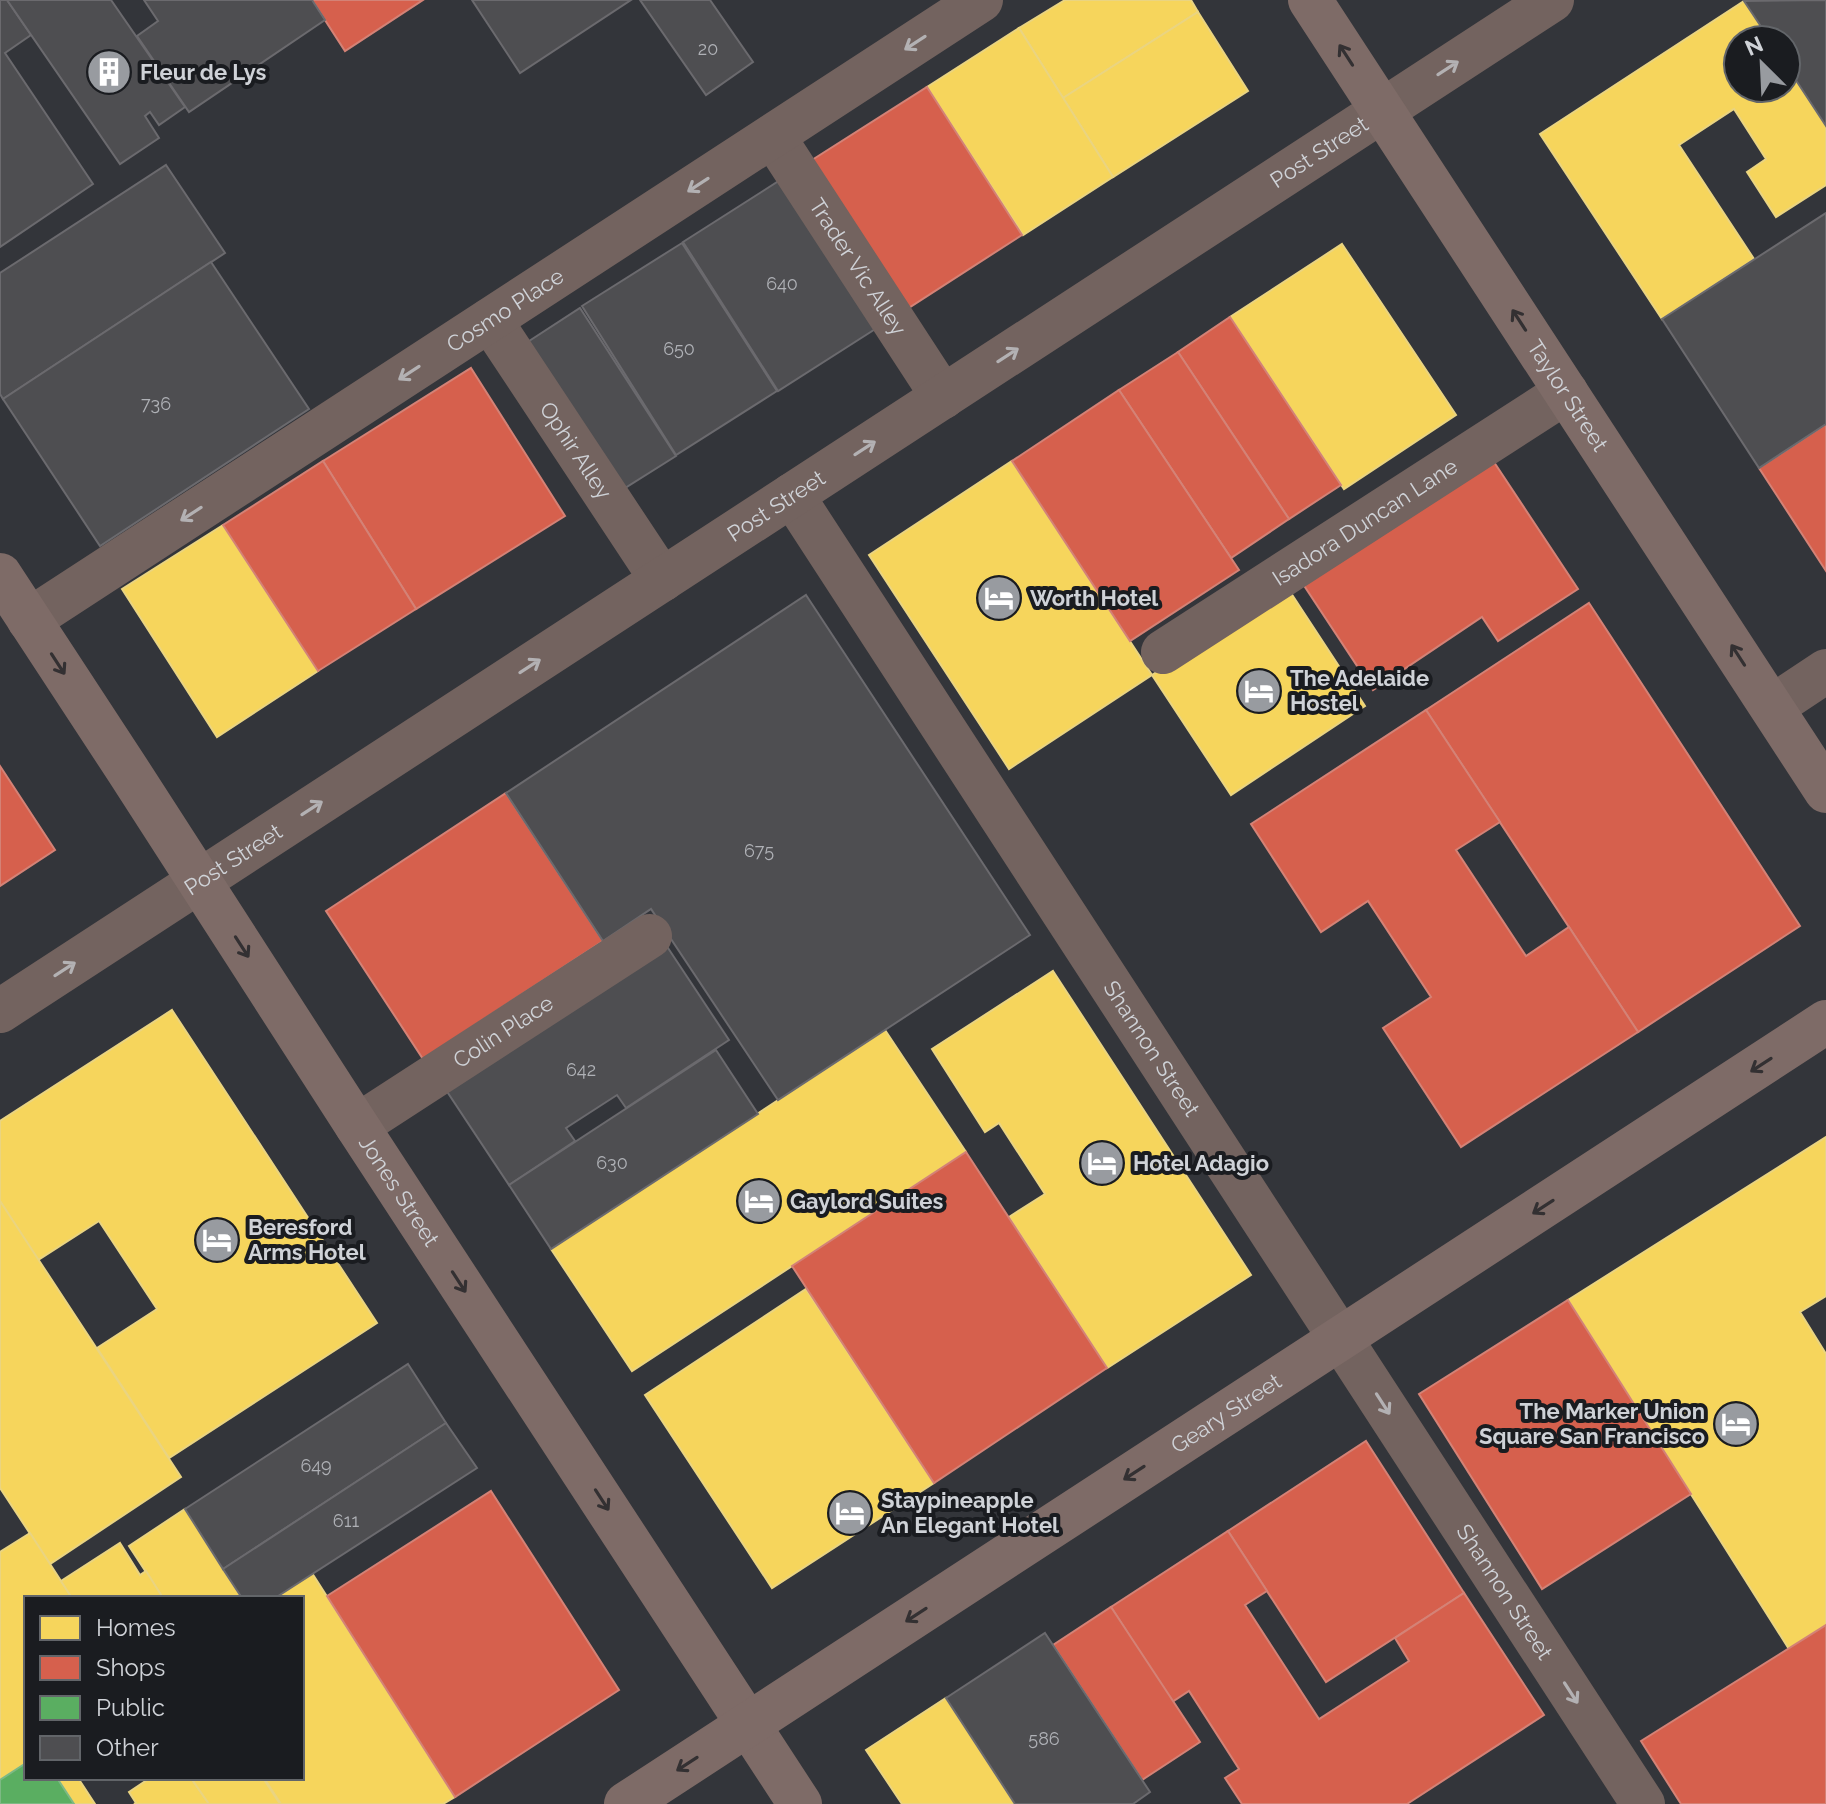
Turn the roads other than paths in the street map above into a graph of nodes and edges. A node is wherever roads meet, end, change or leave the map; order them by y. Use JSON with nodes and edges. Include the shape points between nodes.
{"nodes":[{"id":1,"x":981,"y":0,"type":"edge"},
{"id":2,"x":1310,"y":0,"type":"edge"},
{"id":3,"x":1552,"y":0,"type":"edge"},
{"id":4,"x":1382,"y":110,"type":"junction"},
{"id":5,"x":773,"y":136,"type":"junction"},
{"id":6,"x":490,"y":320,"type":"junction"},
{"id":7,"x":1566,"y":392,"type":"junction"},
{"id":8,"x":943,"y":397,"type":"junction"},
{"id":9,"x":792,"y":495,"type":"junction"},
{"id":10,"x":0,"y":575,"type":"edge"},
{"id":11,"x":662,"y":580,"type":"junction"},
{"id":12,"x":29,"y":620,"type":"junction"},
{"id":13,"x":1163,"y":652,"type":"dead end"},
{"id":14,"x":1826,"y":671,"type":"edge"},
{"id":15,"x":1772,"y":707,"type":"junction"},
{"id":16,"x":1826,"y":791,"type":"edge"},
{"id":17,"x":199,"y":881,"type":"junction"},
{"id":18,"x":650,"y":936,"type":"dead end"},
{"id":19,"x":0,"y":1011,"type":"edge"},
{"id":20,"x":1826,"y":1022,"type":"edge"},
{"id":21,"x":357,"y":1126,"type":"junction"},
{"id":22,"x":1340,"y":1339,"type":"junction"},
{"id":23,"x":748,"y":1724,"type":"junction"},
{"id":24,"x":626,"y":1804,"type":"edge"},
{"id":25,"x":800,"y":1804,"type":"edge"},
{"id":26,"x":1643,"y":1804,"type":"edge"}],
"edges":[{"from":1,"to":5,"type":"street","name":"Cosmo Place","one_way":true},
{"from":4,"to":2,"type":"main road","name":"Taylor Street","one_way":true},
{"from":4,"to":3,"type":"street","name":"Post Street","one_way":true},
{"from":7,"to":4,"type":"main road","name":"Taylor Street","one_way":true},
{"from":8,"to":4,"type":"street","name":"Post Street","one_way":true},
{"from":5,"to":6,"type":"street","name":"Cosmo Place","one_way":true},
{"from":5,"to":8,"type":"street","name":"Trader Vic Alley"},
{"from":6,"to":11,"type":"street","name":"Ophir Alley"},
{"from":6,"to":12,"type":"street","name":"Cosmo Place","one_way":true},
{"from":7,"to":13,"type":"street","name":"Isadora Duncan Lane"},
{"from":15,"to":7,"type":"main road","name":"Taylor Street","one_way":true},
{"from":9,"to":8,"type":"street","name":"Post Street","one_way":true},
{"from":9,"to":11,"type":"street","name":"Post Street"},
{"from":9,"to":22,"type":"street","name":"Shannon Street"},
{"from":10,"to":12,"type":"main road","name":"Jones Street"},
{"from":17,"to":11,"type":"street","name":"Post Street","one_way":true},
{"from":12,"to":17,"type":"main road","name":"Jones Street","one_way":true},
{"from":14,"to":15,"type":"street"},
{"from":15,"to":16,"type":"main road","name":"Taylor Street"},
{"from":19,"to":17,"type":"street","name":"Post Street","one_way":true},
{"from":17,"to":21,"type":"main road","name":"Jones Street","one_way":true},
{"from":18,"to":21,"type":"street","name":"Colin Place"},
{"from":20,"to":22,"type":"main road","name":"Geary Street","one_way":true},
{"from":21,"to":23,"type":"main road","name":"Jones Street","one_way":true},
{"from":22,"to":23,"type":"main road","name":"Geary Street","one_way":true},
{"from":22,"to":26,"type":"street","name":"Shannon Street","one_way":true},
{"from":23,"to":24,"type":"main road","name":"Geary Street","one_way":true},
{"from":23,"to":25,"type":"main road","name":"Jones Street"}]}
